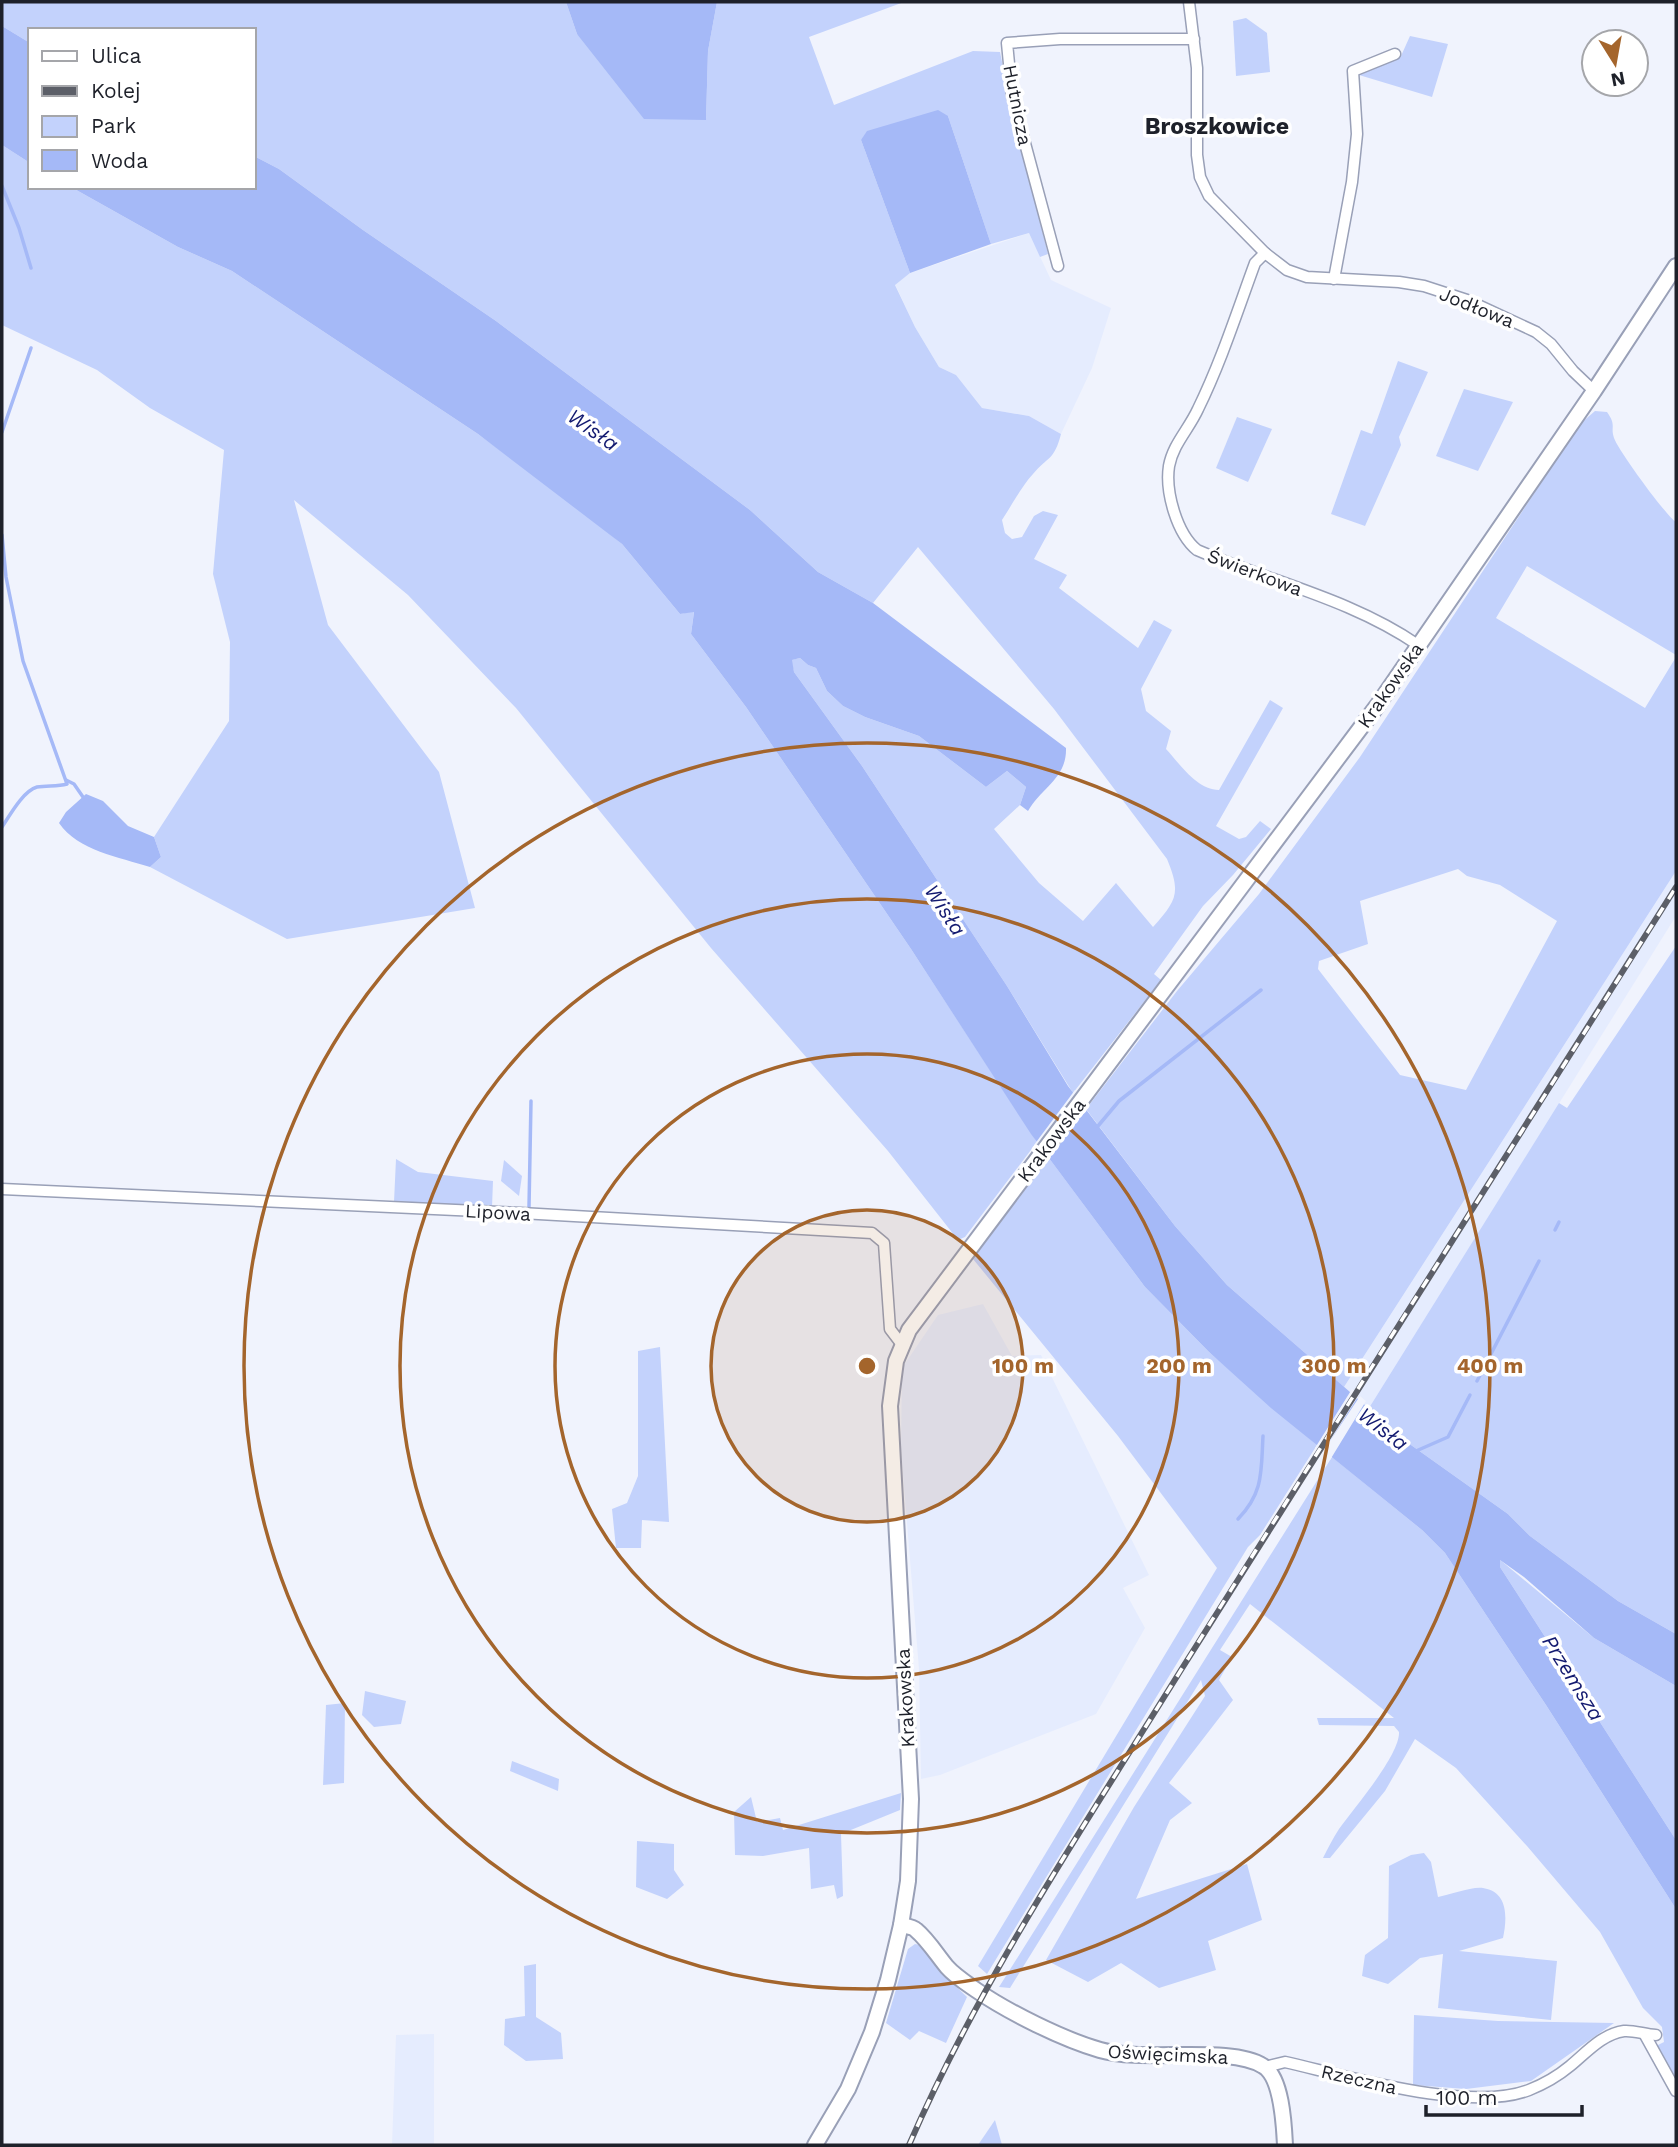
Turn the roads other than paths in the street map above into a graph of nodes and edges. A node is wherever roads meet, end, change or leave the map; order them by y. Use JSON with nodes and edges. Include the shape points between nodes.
{"nodes":[{"id":1,"x":1189,"y":2,"type":"edge"},
{"id":2,"x":1194,"y":39,"type":"junction"},
{"id":3,"x":1395,"y":54,"type":"dead end"},
{"id":4,"x":1265,"y":253,"type":"junction"},
{"id":5,"x":1058,"y":266,"type":"dead end"},
{"id":6,"x":1676,"y":266,"type":"edge"},
{"id":7,"x":1334,"y":279,"type":"junction"},
{"id":8,"x":1594,"y":391,"type":"junction"},
{"id":9,"x":1418,"y":645,"type":"junction"},
{"id":10,"x":2,"y":1189,"type":"edge"},
{"id":11,"x":903,"y":1346,"type":"junction"},
{"id":12,"x":901,"y":1926,"type":"junction"},
{"id":13,"x":1265,"y":2067,"type":"junction"},
{"id":14,"x":1676,"y":2091,"type":"edge"},
{"id":15,"x":815,"y":2145,"type":"edge"},
{"id":16,"x":1285,"y":2145,"type":"edge"}],
"edges":[{"from":1,"to":2,"type":"street","name":"Jodłowa"},
{"from":2,"to":4,"type":"street","name":"Jodłowa","via":[[1200,177],[1209,196]]},
{"from":2,"to":5,"type":"street","name":"Hutnicza","via":[[1007,43],[1012,94]]},
{"from":3,"to":7,"type":"street","via":[[1353,71],[1357,134]]},
{"from":4,"to":7,"type":"street","name":"Jodłowa","via":[[1287,270]]},
{"from":4,"to":9,"type":"street","name":"Świerkowa","via":[[1255,263],[1199,409],[1173,451],[1168,483],[1180,530],[1197,550],[1357,610]]},
{"from":6,"to":8,"type":"street","name":"Krakowska"},
{"from":7,"to":8,"type":"street","name":"Jodłowa","via":[[1399,282],[1467,300],[1536,332]]},
{"from":8,"to":9,"type":"street","name":"Krakowska"},
{"from":9,"to":11,"type":"street","name":"Krakowska","via":[[1377,706],[972,1244],[909,1330]]},
{"from":10,"to":11,"type":"street","name":"Lipowa","via":[[872,1233],[884,1243],[890,1329]]},
{"from":11,"to":12,"type":"street","name":"Krakowska","via":[[890,1406],[911,1798]]},
{"from":12,"to":13,"type":"street","name":"Oświęcimska","via":[[915,1928],[949,1970],[976,1990],[1101,2051],[1230,2057]]},
{"from":12,"to":15,"type":"street","name":"Krakowska","via":[[872,2032],[848,2089]]},
{"from":13,"to":14,"type":"street","name":"Rzeczna","via":[[1285,2062],[1409,2090],[1496,2096],[1526,2091],[1549,2080],[1608,2036],[1624,2031],[1651,2035]]},
{"from":13,"to":16,"type":"street","via":[[1277,2086]]}]}
